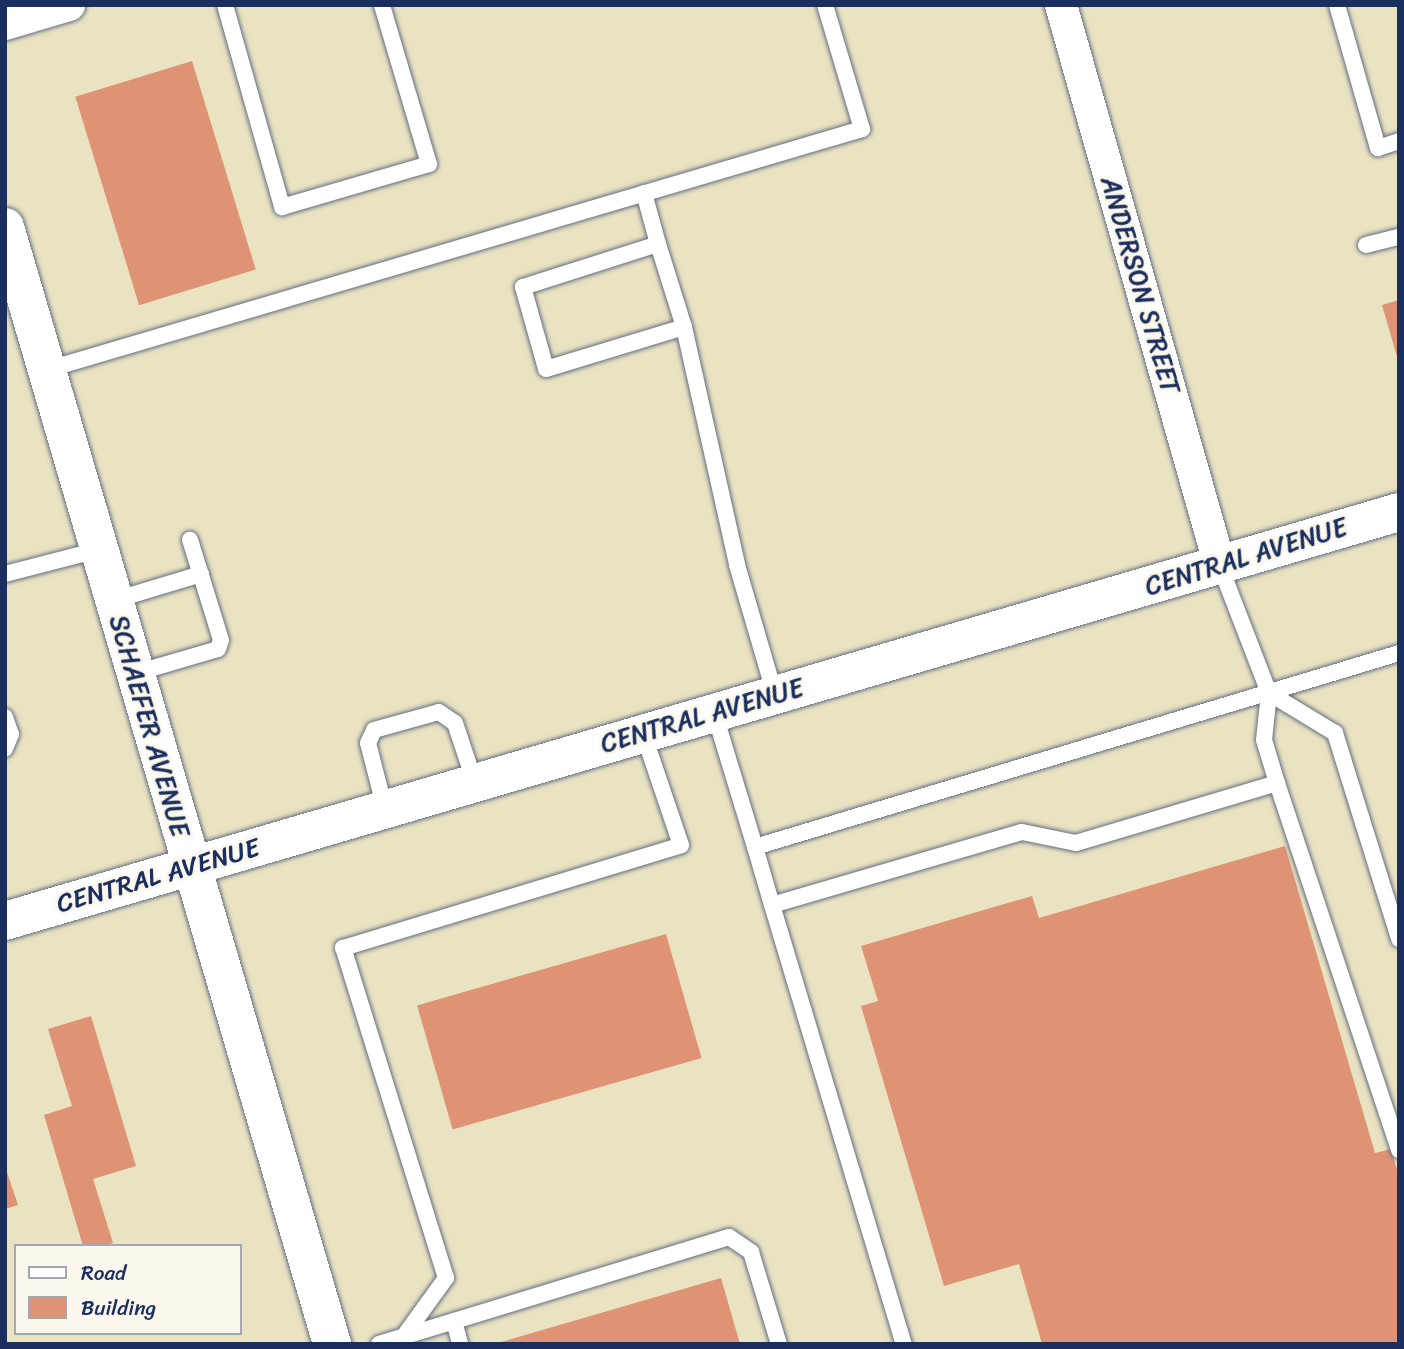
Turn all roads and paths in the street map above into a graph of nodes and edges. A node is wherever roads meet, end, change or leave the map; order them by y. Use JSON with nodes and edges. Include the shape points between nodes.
{"nodes":[{"id":1,"x":69,"y":5,"type":"edge"},
{"id":2,"x":225,"y":5,"type":"edge"},
{"id":3,"x":382,"y":5,"type":"edge"},
{"id":4,"x":825,"y":5,"type":"edge"},
{"id":5,"x":1061,"y":5,"type":"edge"},
{"id":6,"x":1337,"y":5,"type":"edge"},
{"id":7,"x":5,"y":24,"type":"edge"},
{"id":8,"x":1399,"y":141,"type":"edge"},
{"id":9,"x":644,"y":193,"type":"junction"},
{"id":10,"x":1399,"y":237,"type":"edge"},
{"id":11,"x":658,"y":244,"type":"junction"},
{"id":12,"x":1366,"y":245,"type":"dead end"},
{"id":13,"x":8,"y":249,"type":"edge"},
{"id":14,"x":684,"y":327,"type":"junction"},
{"id":15,"x":46,"y":370,"type":"junction"},
{"id":16,"x":1399,"y":512,"type":"edge"},
{"id":17,"x":190,"y":540,"type":"dead end"},
{"id":18,"x":99,"y":550,"type":"junction"},
{"id":19,"x":1220,"y":565,"type":"junction"},
{"id":20,"x":5,"y":574,"type":"edge"},
{"id":21,"x":201,"y":574,"type":"junction"},
{"id":22,"x":112,"y":601,"type":"junction"},
{"id":23,"x":1399,"y":653,"type":"edge"},
{"id":24,"x":134,"y":674,"type":"junction"},
{"id":25,"x":1269,"y":693,"type":"junction"},
{"id":26,"x":775,"y":695,"type":"junction"},
{"id":27,"x":714,"y":712,"type":"junction"},
{"id":28,"x":5,"y":717,"type":"edge"},
{"id":29,"x":643,"y":733,"type":"junction"},
{"id":30,"x":5,"y":749,"type":"edge"},
{"id":31,"x":475,"y":783,"type":"junction"},
{"id":32,"x":1277,"y":783,"type":"junction"},
{"id":33,"x":385,"y":809,"type":"junction"},
{"id":34,"x":755,"y":847,"type":"junction"},
{"id":35,"x":190,"y":866,"type":"junction"},
{"id":36,"x":772,"y":905,"type":"junction"},
{"id":37,"x":5,"y":921,"type":"edge"},
{"id":38,"x":1399,"y":939,"type":"edge"},
{"id":39,"x":1399,"y":1150,"type":"edge"},
{"id":40,"x":454,"y":1321,"type":"junction"},
{"id":41,"x":404,"y":1336,"type":"junction"},
{"id":42,"x":324,"y":1342,"type":"edge"},
{"id":43,"x":379,"y":1344,"type":"edge"},
{"id":44,"x":460,"y":1344,"type":"edge"},
{"id":45,"x":779,"y":1344,"type":"edge"},
{"id":46,"x":904,"y":1344,"type":"edge"}],
"edges":[{"from":1,"to":7,"type":"street"},
{"from":2,"to":3,"type":"lane","via":[[282,207],[429,164]]},
{"from":4,"to":9,"type":"lane","via":[[862,129]]},
{"from":5,"to":19,"type":"street","name":"ANDERSON STREET"},
{"from":6,"to":8,"type":"lane","via":[[1378,148]]},
{"from":9,"to":11,"type":"lane"},
{"from":9,"to":15,"type":"lane"},
{"from":10,"to":12,"type":"lane"},
{"from":11,"to":14,"type":"lane"},
{"from":11,"to":14,"type":"lane","via":[[523,287],[546,369]]},
{"from":13,"to":15,"type":"main road","name":"SCHAEFER AVENUE"},
{"from":14,"to":26,"type":"lane","via":[[737,565]]},
{"from":15,"to":18,"type":"main road","name":"SCHAEFER AVENUE"},
{"from":16,"to":19,"type":"main road","name":"CENTRAL AVENUE"},
{"from":17,"to":21,"type":"lane"},
{"from":18,"to":20,"type":"lane"},
{"from":18,"to":22,"type":"main road","name":"SCHAEFER AVENUE"},
{"from":19,"to":25,"type":"lane"},
{"from":19,"to":26,"type":"main road","name":"CENTRAL AVENUE"},
{"from":21,"to":22,"type":"lane"},
{"from":21,"to":24,"type":"lane","via":[[218,649]]},
{"from":22,"to":24,"type":"main road","name":"SCHAEFER AVENUE"},
{"from":23,"to":25,"type":"lane"},
{"from":24,"to":35,"type":"main road","name":"SCHAEFER AVENUE"},
{"from":25,"to":32,"type":"lane","via":[[1264,740]]},
{"from":25,"to":34,"type":"lane"},
{"from":25,"to":38,"type":"lane","via":[[1335,733]]},
{"from":26,"to":27,"type":"main road","name":"CENTRAL AVENUE"},
{"from":27,"to":29,"type":"main road","name":"CENTRAL AVENUE"},
{"from":27,"to":34,"type":"lane"},
{"from":28,"to":30,"type":"lane","via":[[11,734]]},
{"from":29,"to":31,"type":"main road","name":"CENTRAL AVENUE"},
{"from":29,"to":41,"type":"lane","via":[[681,845],[343,948],[446,1278]]},
{"from":31,"to":33,"type":"main road","name":"CENTRAL AVENUE"},
{"from":31,"to":33,"type":"lane","via":[[456,723],[439,712],[374,730],[368,743]]},
{"from":32,"to":36,"type":"lane","via":[[1076,843],[1022,832]]},
{"from":32,"to":39,"type":"lane"},
{"from":33,"to":35,"type":"main road","name":"CENTRAL AVENUE"},
{"from":34,"to":36,"type":"lane"},
{"from":35,"to":37,"type":"main road","name":"CENTRAL AVENUE"},
{"from":35,"to":42,"type":"main road","name":"SCHAEFER AVENUE"},
{"from":36,"to":46,"type":"lane"},
{"from":40,"to":41,"type":"lane"},
{"from":40,"to":44,"type":"lane"},
{"from":40,"to":45,"type":"lane","via":[[730,1237],[751,1252]]},
{"from":41,"to":43,"type":"lane"}]}
